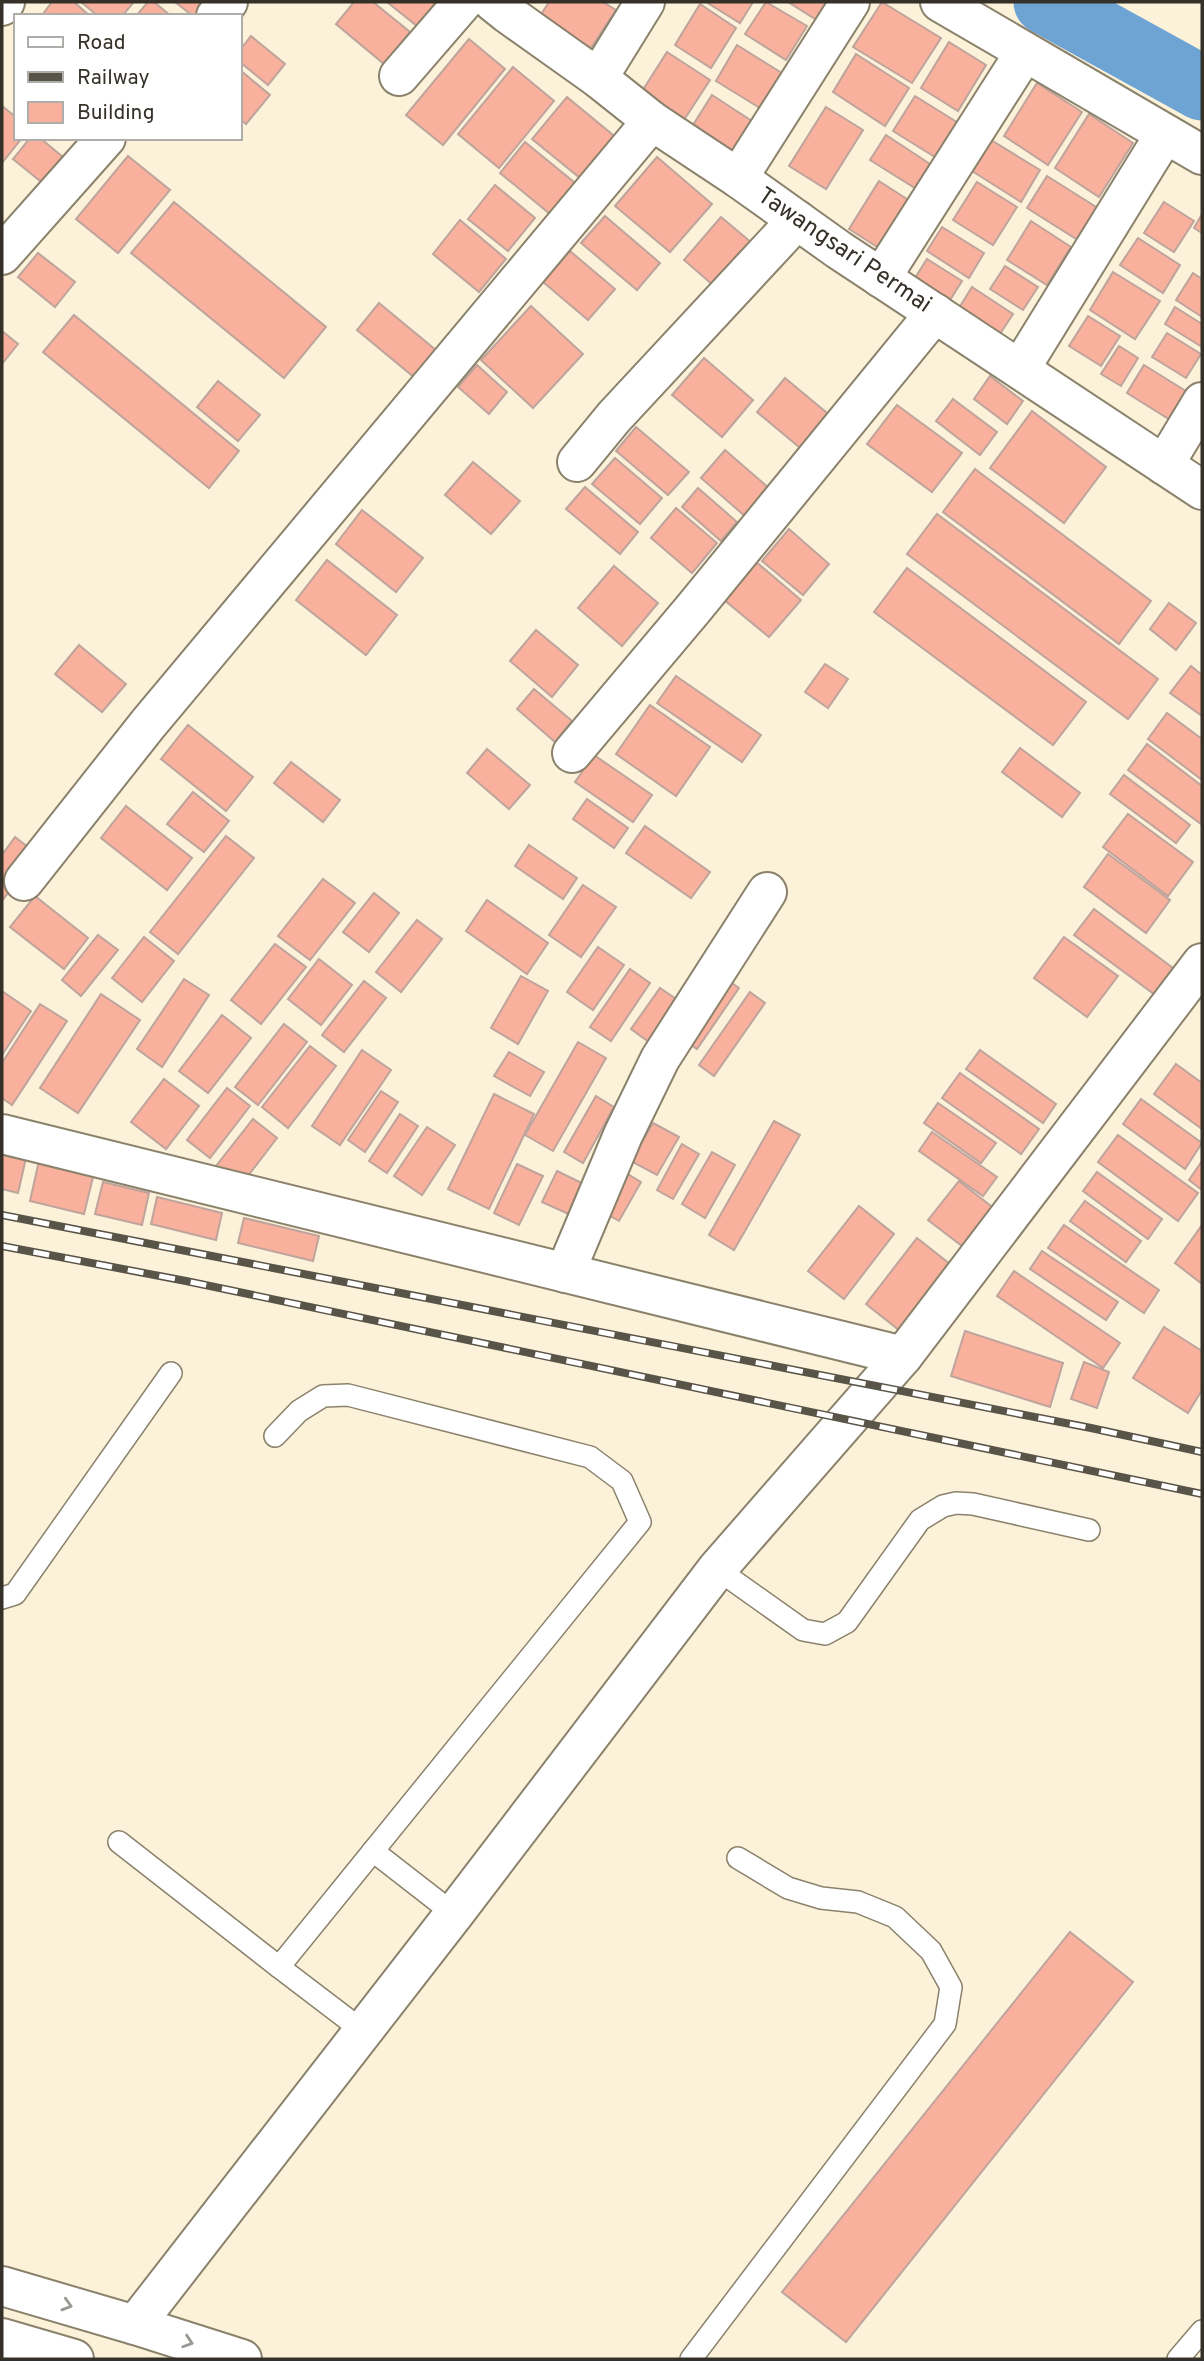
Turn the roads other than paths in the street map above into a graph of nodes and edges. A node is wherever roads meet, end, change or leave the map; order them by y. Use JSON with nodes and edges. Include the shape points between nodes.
{"nodes":[{"id":1,"x":5,"y":2,"type":"edge"},
{"id":2,"x":463,"y":2,"type":"edge"},
{"id":3,"x":493,"y":2,"type":"edge"},
{"id":4,"x":645,"y":2,"type":"edge"},
{"id":5,"x":850,"y":2,"type":"edge"},
{"id":6,"x":940,"y":2,"type":"edge"},
{"id":7,"x":2,"y":6,"type":"edge"},
{"id":8,"x":1025,"y":52,"type":"junction"},
{"id":9,"x":399,"y":76,"type":"dead end"},
{"id":10,"x":598,"y":78,"type":"junction"},
{"id":11,"x":652,"y":121,"type":"junction"},
{"id":12,"x":1165,"y":134,"type":"junction"},
{"id":13,"x":104,"y":140,"type":"edge"},
{"id":14,"x":1202,"y":155,"type":"edge"},
{"id":15,"x":738,"y":178,"type":"junction"},
{"id":16,"x":797,"y":220,"type":"junction"},
{"id":17,"x":2,"y":255,"type":"edge"},
{"id":18,"x":881,"y":278,"type":"junction"},
{"id":19,"x":935,"y":313,"type":"junction"},
{"id":20,"x":1020,"y":369,"type":"junction"},
{"id":21,"x":1202,"y":402,"type":"edge"},
{"id":22,"x":577,"y":462,"type":"dead end"},
{"id":23,"x":1164,"y":465,"type":"junction"},
{"id":24,"x":1202,"y":490,"type":"edge"},
{"id":25,"x":572,"y":753,"type":"dead end"},
{"id":26,"x":24,"y":881,"type":"dead end"},
{"id":27,"x":767,"y":892,"type":"dead end"},
{"id":28,"x":1202,"y":963,"type":"edge"},
{"id":29,"x":2,"y":1133,"type":"edge"},
{"id":30,"x":565,"y":1273,"type":"junction"},
{"id":31,"x":903,"y":1356,"type":"junction"},
{"id":32,"x":171,"y":1373,"type":"dead end"},
{"id":33,"x":275,"y":1436,"type":"dead end"},
{"id":34,"x":1089,"y":1530,"type":"dead end"},
{"id":35,"x":717,"y":1569,"type":"junction"},
{"id":36,"x":2,"y":1598,"type":"edge"},
{"id":37,"x":119,"y":1842,"type":"dead end"},
{"id":38,"x":373,"y":1851,"type":"junction"},
{"id":39,"x":738,"y":1858,"type":"dead end"},
{"id":40,"x":454,"y":1914,"type":"junction"},
{"id":41,"x":279,"y":1967,"type":"junction"},
{"id":42,"x":363,"y":2031,"type":"junction"},
{"id":43,"x":2,"y":2286,"type":"edge"},
{"id":44,"x":135,"y":2325,"type":"junction"},
{"id":45,"x":1202,"y":2331,"type":"edge"},
{"id":46,"x":2,"y":2337,"type":"edge"},
{"id":47,"x":74,"y":2359,"type":"edge"},
{"id":48,"x":242,"y":2359,"type":"edge"},
{"id":49,"x":691,"y":2359,"type":"edge"},
{"id":50,"x":1178,"y":2359,"type":"edge"}],
"edges":[{"from":1,"to":7,"type":"main road"},
{"from":2,"to":9,"type":"main road"},
{"from":3,"to":10,"type":"main road","name":"Tawangsari Permai"},
{"from":4,"to":10,"type":"main road"},
{"from":5,"to":15,"type":"main road"},
{"from":6,"to":8,"type":"main road"},
{"from":8,"to":12,"type":"main road"},
{"from":8,"to":18,"type":"main road"},
{"from":10,"to":11,"type":"main road","name":"Tawangsari Permai"},
{"from":11,"to":15,"type":"main road","name":"Tawangsari Permai"},
{"from":11,"to":26,"type":"main road","via":[[148,724]]},
{"from":12,"to":14,"type":"main road"},
{"from":12,"to":20,"type":"main road"},
{"from":13,"to":17,"type":"main road"},
{"from":15,"to":16,"type":"main road","name":"Tawangsari Permai"},
{"from":16,"to":18,"type":"main road","name":"Tawangsari Permai"},
{"from":16,"to":22,"type":"main road"},
{"from":18,"to":19,"type":"main road","name":"Tawangsari Permai"},
{"from":19,"to":20,"type":"main road","name":"Tawangsari Permai"},
{"from":19,"to":25,"type":"main road"},
{"from":20,"to":23,"type":"main road","name":"Tawangsari Permai"},
{"from":21,"to":23,"type":"main road"},
{"from":23,"to":24,"type":"main road","name":"Tawangsari Permai"},
{"from":27,"to":30,"type":"main road","via":[[660,1059]]},
{"from":28,"to":31,"type":"main road"},
{"from":29,"to":30,"type":"main road"},
{"from":30,"to":31,"type":"main road"},
{"from":31,"to":35,"type":"main road"},
{"from":32,"to":36,"type":"lane","via":[[15,1594]]},
{"from":33,"to":38,"type":"lane","via":[[299,1410],[323,1396],[348,1395],[590,1457],[622,1481],[640,1522]]},
{"from":34,"to":35,"type":"lane","via":[[973,1504],[943,1506],[920,1520],[847,1622],[825,1634],[803,1630]]},
{"from":35,"to":40,"type":"main road"},
{"from":37,"to":41,"type":"lane"},
{"from":38,"to":40,"type":"lane"},
{"from":38,"to":41,"type":"lane"},
{"from":39,"to":49,"type":"lane","via":[[788,1888],[858,1902],[895,1917],[931,1951],[951,1987],[944,2024]]},
{"from":40,"to":42,"type":"main road"},
{"from":41,"to":42,"type":"lane"},
{"from":42,"to":44,"type":"main road"},
{"from":43,"to":44,"type":"main road","one_way":true},
{"from":44,"to":48,"type":"main road","one_way":true},
{"from":45,"to":50,"type":"lane"},
{"from":46,"to":47,"type":"main road"}]}
